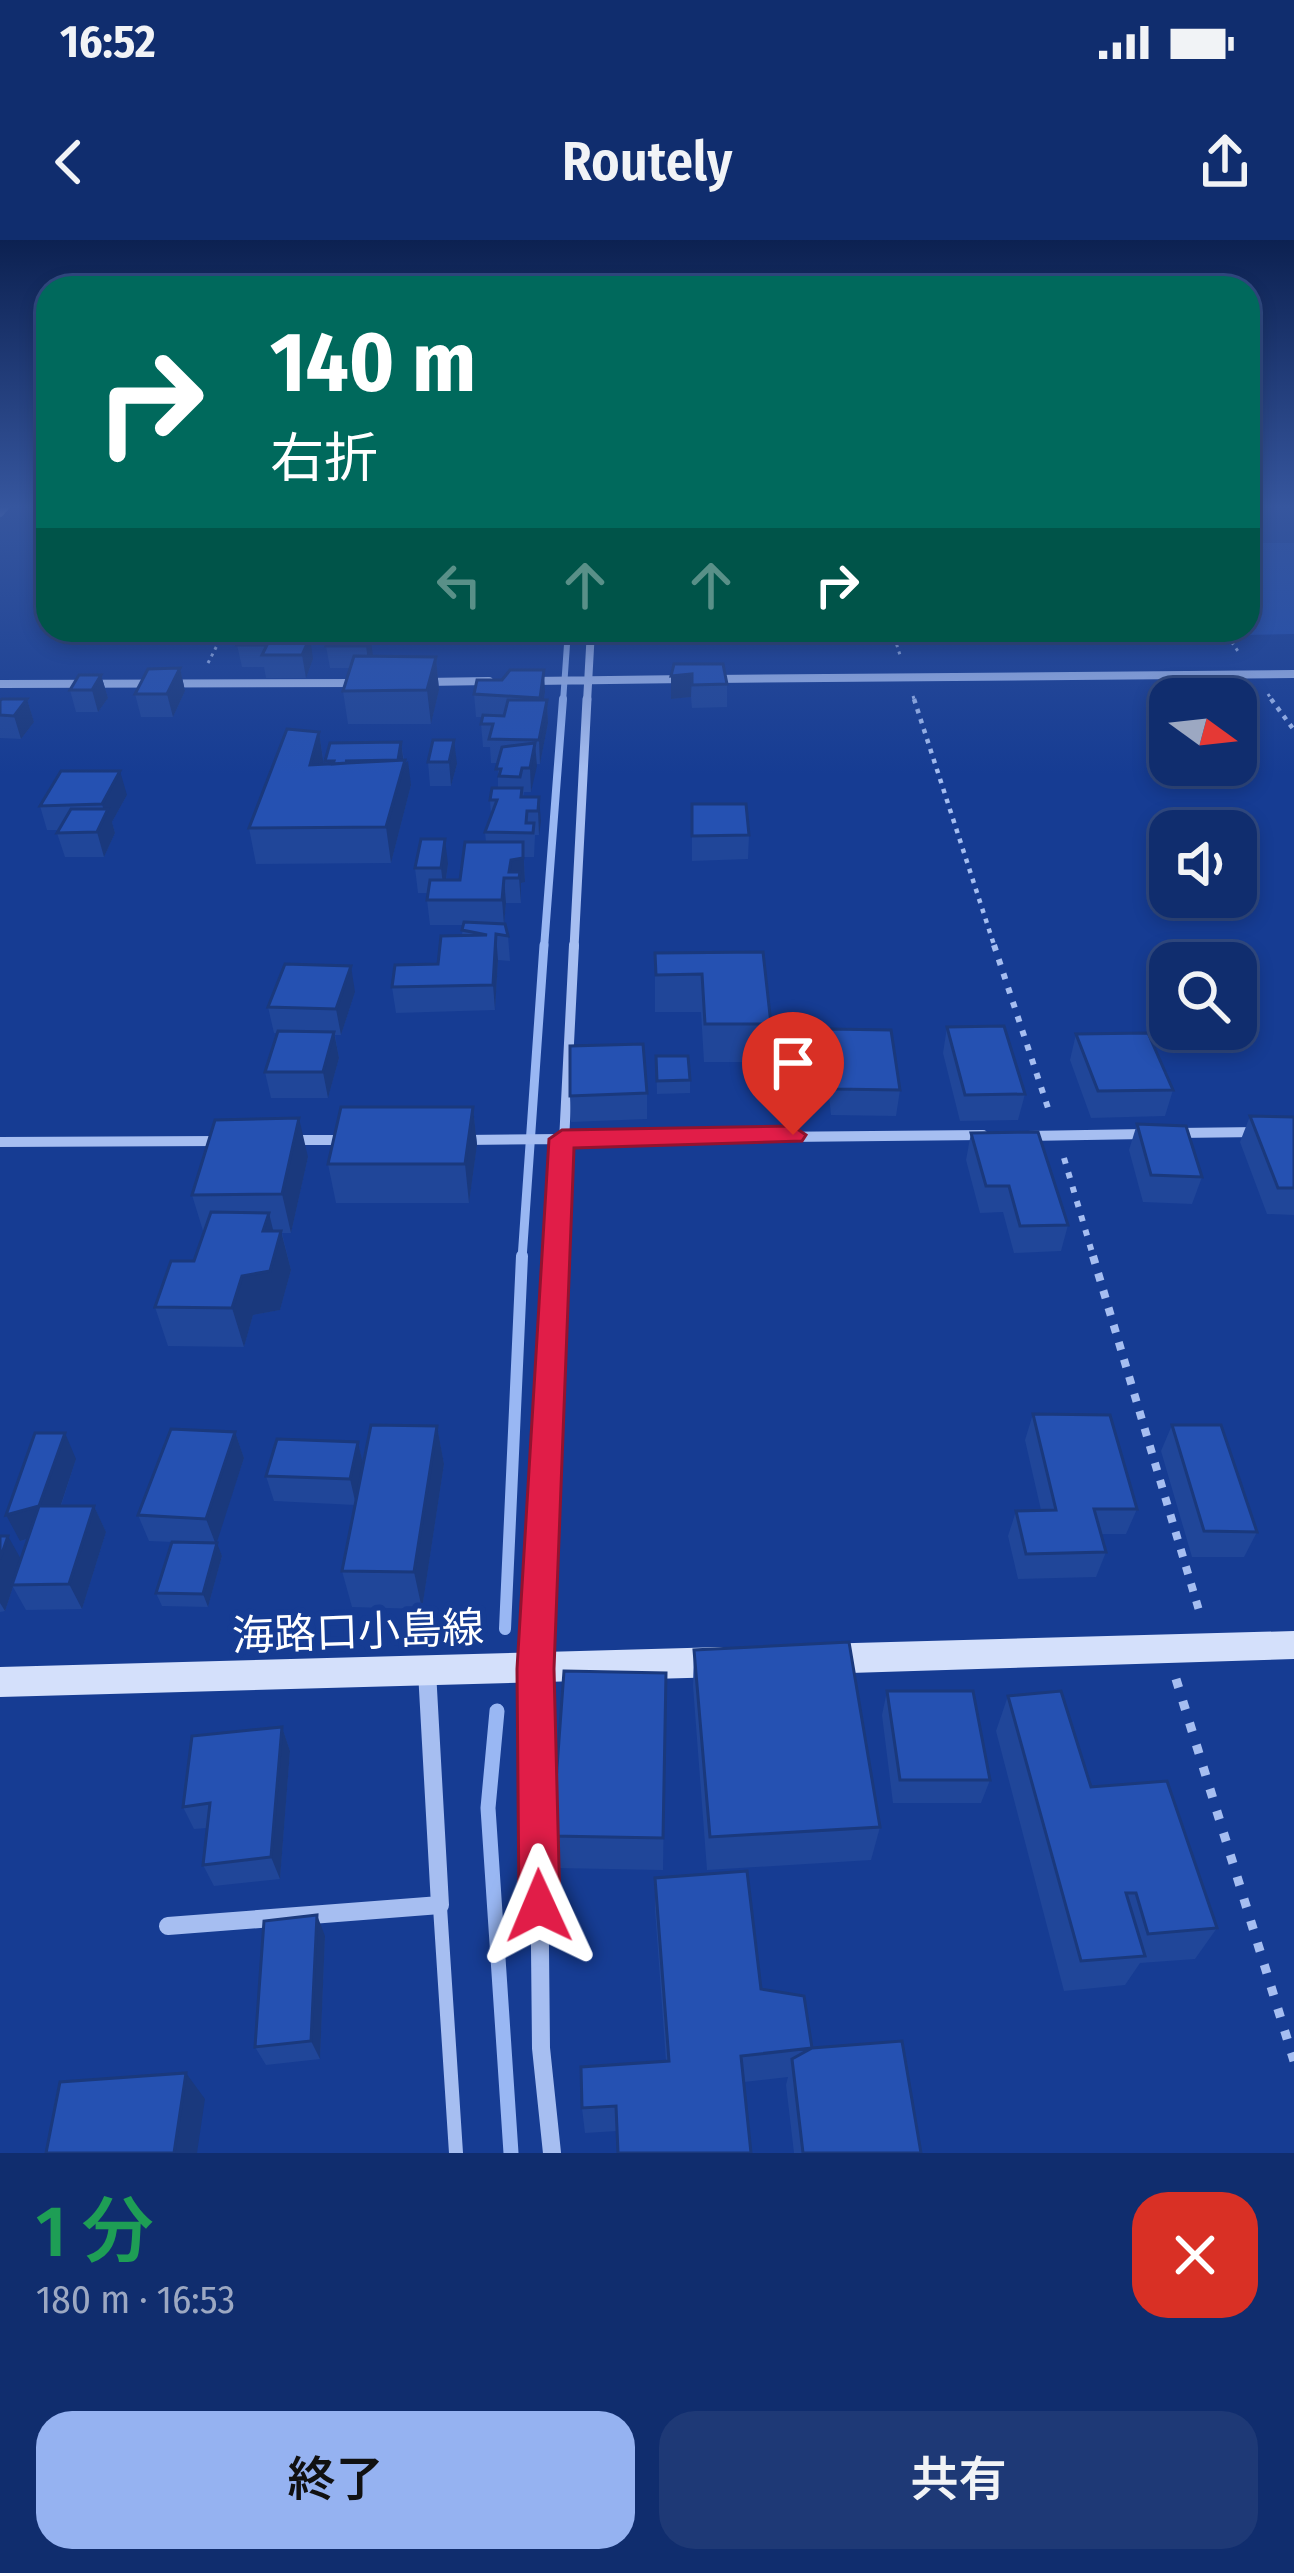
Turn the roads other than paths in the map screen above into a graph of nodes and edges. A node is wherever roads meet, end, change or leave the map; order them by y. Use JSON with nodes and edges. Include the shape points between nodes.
{"nodes":[{"id":1,"x":590,"y":642,"type":"edge"},
{"id":2,"x":1294,"y":674,"type":"edge"},
{"id":3,"x":496,"y":681,"type":"edge"},
{"id":4,"x":519,"y":681,"type":"edge"},
{"id":5,"x":587,"y":681,"type":"junction"},
{"id":6,"x":361,"y":682,"type":"edge"},
{"id":7,"x":406,"y":682,"type":"edge"},
{"id":8,"x":4,"y":684,"type":"edge"},
{"id":9,"x":0,"y":694,"type":"edge"},
{"id":10,"x":1270,"y":1132,"type":"edge"},
{"id":11,"x":562,"y":1139,"type":"junction"},
{"id":12,"x":374,"y":1140,"type":"edge"},
{"id":13,"x":445,"y":1140,"type":"edge"},
{"id":14,"x":234,"y":1141,"type":"edge"},
{"id":15,"x":281,"y":1141,"type":"edge"},
{"id":16,"x":0,"y":1142,"type":"edge"},
{"id":17,"x":1294,"y":1646,"type":"edge"},
{"id":18,"x":793,"y":1660,"type":"edge"},
{"id":19,"x":746,"y":1662,"type":"edge"},
{"id":20,"x":536,"y":1669,"type":"junction"},
{"id":21,"x":427,"y":1670,"type":"junction"},
{"id":22,"x":0,"y":1682,"type":"edge"},
{"id":23,"x":440,"y":1905,"type":"junction"},
{"id":24,"x":168,"y":1926,"type":"dead end"},
{"id":25,"x":457,"y":2153,"type":"edge"},
{"id":26,"x":552,"y":2153,"type":"edge"}],
"edges":[{"from":1,"to":5,"type":"street"},
{"from":2,"to":5,"type":"street"},
{"from":3,"to":7,"type":"street"},
{"from":4,"to":5,"type":"street"},
{"from":5,"to":11,"type":"street"},
{"from":6,"to":8,"type":"street"},
{"from":8,"to":9,"type":"street"},
{"from":10,"to":11,"type":"street"},
{"from":11,"to":13,"type":"street"},
{"from":11,"to":20,"type":"street"},
{"from":12,"to":15,"type":"street"},
{"from":14,"to":16,"type":"street"},
{"from":17,"to":18,"type":"main road"},
{"from":19,"to":20,"type":"main road","name":"海路口小島線"},
{"from":20,"to":21,"type":"main road","name":"海路口小島線"},
{"from":20,"to":26,"type":"street","via":[[541,2048]]},
{"from":21,"to":22,"type":"main road","name":"海路口小島線"},
{"from":21,"to":23,"type":"street"},
{"from":23,"to":24,"type":"street"},
{"from":23,"to":25,"type":"lane"}]}
